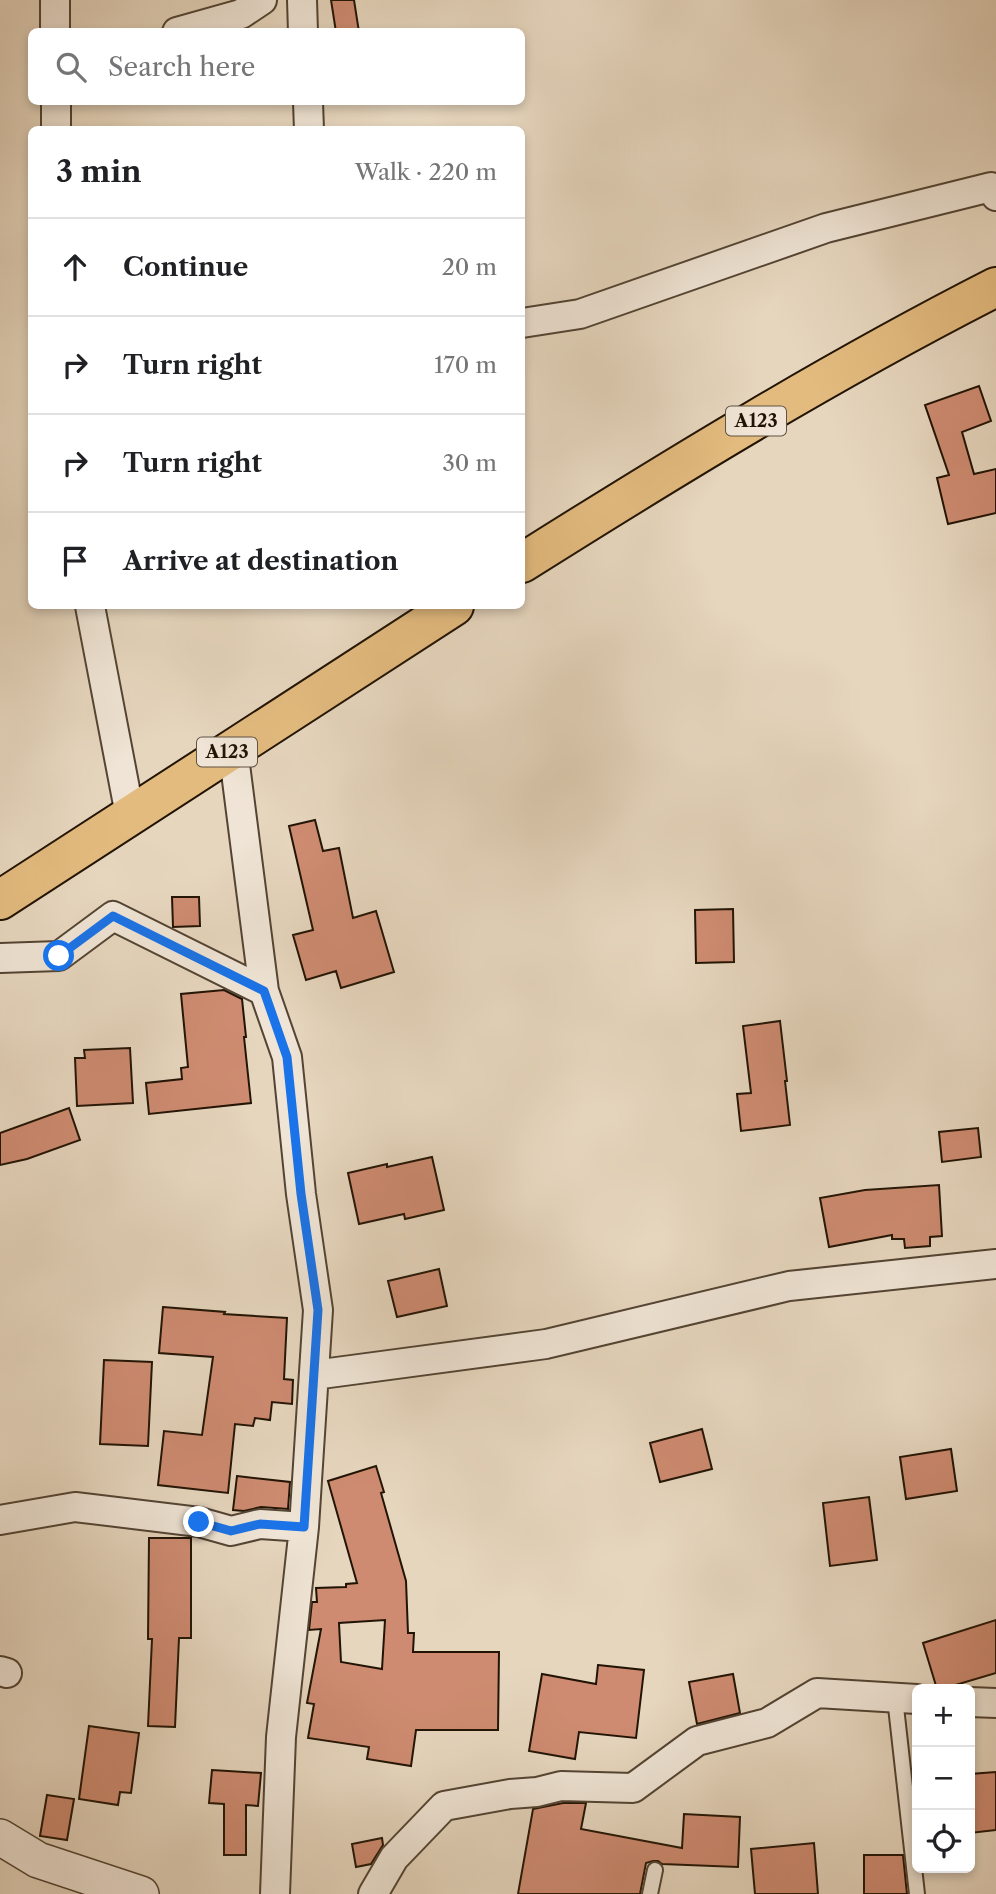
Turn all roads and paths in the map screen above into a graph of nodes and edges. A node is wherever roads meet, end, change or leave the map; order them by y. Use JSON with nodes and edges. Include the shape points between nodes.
{"nodes":[{"id":1,"x":55,"y":0,"type":"edge"},
{"id":2,"x":262,"y":0,"type":"edge"},
{"id":3,"x":302,"y":0,"type":"edge"},
{"id":4,"x":55,"y":28,"type":"edge"},
{"id":5,"x":191,"y":28,"type":"edge"},
{"id":6,"x":303,"y":28,"type":"edge"},
{"id":7,"x":56,"y":105,"type":"edge"},
{"id":8,"x":308,"y":105,"type":"edge"},
{"id":9,"x":56,"y":126,"type":"edge"},
{"id":10,"x":309,"y":126,"type":"edge"},
{"id":11,"x":996,"y":196,"type":"edge"},
{"id":12,"x":996,"y":287,"type":"edge"},
{"id":13,"x":525,"y":323,"type":"edge"},
{"id":14,"x":525,"y":561,"type":"edge"},
{"id":15,"x":91,"y":609,"type":"edge"},
{"id":16,"x":449,"y":609,"type":"edge"},
{"id":17,"x":233,"y":748,"type":"junction"},
{"id":18,"x":130,"y":815,"type":"junction"},
{"id":19,"x":0,"y":900,"type":"edge"},
{"id":20,"x":0,"y":958,"type":"edge"},
{"id":21,"x":264,"y":991,"type":"junction"},
{"id":22,"x":996,"y":1264,"type":"edge"},
{"id":23,"x":314,"y":1375,"type":"junction"},
{"id":24,"x":0,"y":1520,"type":"edge"},
{"id":25,"x":304,"y":1527,"type":"junction"},
{"id":26,"x":906,"y":1698,"type":"edge"},
{"id":27,"x":975,"y":1702,"type":"edge"},
{"id":28,"x":996,"y":1703,"type":"edge"},
{"id":29,"x":0,"y":1837,"type":"edge"},
{"id":30,"x":655,"y":1870,"type":"dead end"},
{"id":31,"x":141,"y":1894,"type":"edge"},
{"id":32,"x":275,"y":1894,"type":"edge"},
{"id":33,"x":373,"y":1894,"type":"edge"},
{"id":34,"x":650,"y":1894,"type":"edge"},
{"id":35,"x":917,"y":1894,"type":"edge"}],
"edges":[{"from":1,"to":4,"type":"street"},
{"from":2,"to":5,"type":"street","via":[[241,14]]},
{"from":3,"to":6,"type":"street"},
{"from":7,"to":9,"type":"street"},
{"from":8,"to":10,"type":"street"},
{"from":11,"to":13,"type":"street","via":[[991,187],[826,228],[580,314]]},
{"from":12,"to":14,"type":"highway","number":"A123","via":[[823,381]]},
{"from":15,"to":18,"type":"street"},
{"from":16,"to":17,"type":"highway","number":"A123"},
{"from":17,"to":18,"type":"highway","number":"A123"},
{"from":17,"to":21,"type":"street"},
{"from":18,"to":19,"type":"highway","number":"A123"},
{"from":20,"to":21,"type":"street","via":[[59,956],[113,916]]},
{"from":21,"to":23,"type":"street","via":[[287,1057],[318,1310]]},
{"from":22,"to":23,"type":"street","via":[[789,1286],[546,1344]]},
{"from":23,"to":25,"type":"street"},
{"from":24,"to":25,"type":"street","via":[[75,1507],[199,1522],[231,1531],[260,1524]]},
{"from":25,"to":32,"type":"street","via":[[281,1737]]},
{"from":26,"to":33,"type":"street","via":[[817,1693],[767,1723],[697,1741],[633,1788],[561,1786],[444,1806],[394,1858]]},
{"from":26,"to":35,"type":"lane"},
{"from":27,"to":28,"type":"street"},
{"from":29,"to":31,"type":"street","via":[[38,1860]]},
{"from":30,"to":34,"type":"lane"}]}
